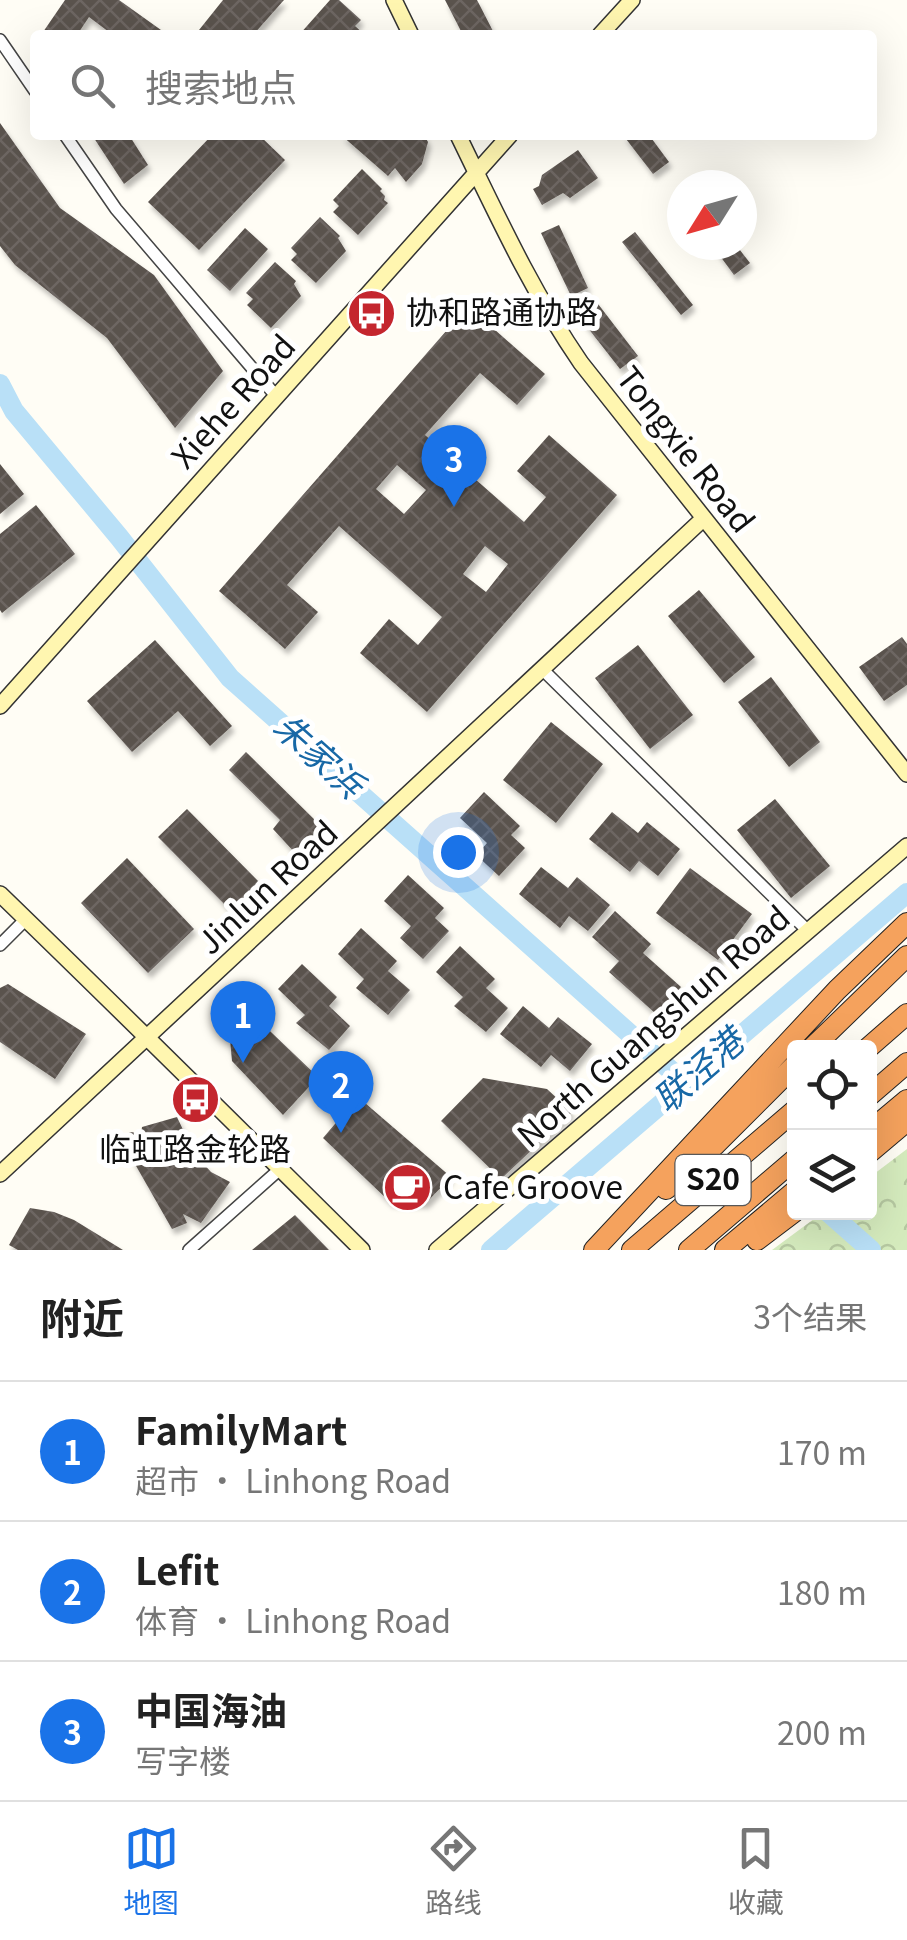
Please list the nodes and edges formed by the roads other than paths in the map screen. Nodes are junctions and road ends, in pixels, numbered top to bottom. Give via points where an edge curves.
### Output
1 (394, 0) edge
2 (632, 0) edge
3 (409, 30) edge
4 (605, 30) edge
5 (0, 40) edge
6 (30, 84) edge
7 (68, 140) edge
8 (460, 140) edge
9 (506, 140) edge
10 (477, 173) junction
11 (276, 396) junction
12 (704, 518) junction
13 (542, 669) junction
14 (0, 706) edge
15 (907, 774) edge
16 (907, 846) edge
17 (0, 894) edge
18 (26, 920) junction
19 (907, 923) edge
20 (808, 931) junction
21 (0, 945) edge
22 (907, 956) edge
23 (907, 1014) edge
24 (146, 1038) junction
25 (820, 1040) edge
26 (877, 1040) edge
27 (907, 1063) edge
28 (787, 1073) edge
29 (877, 1090) edge
30 (907, 1100) edge
31 (787, 1117) edge
32 (907, 1122) edge
33 (877, 1124) edge
34 (877, 1146) edge
35 (787, 1166) edge
36 (280, 1168) junction
37 (0, 1174) edge
38 (787, 1198) edge
39 (787, 1217) edge
40 (188, 1250) edge
41 (362, 1250) edge
42 (437, 1250) edge
43 (595, 1250) edge
44 (632, 1250) edge
45 (689, 1250) edge
46 (725, 1250) edge
47 (743, 1250) edge

1 - 3 street
2 - 4 street
5 - 6 street
7 - 11 street via 116,209
8 - 10 street, Tongxie Road
9 - 10 street, Xiehe Road
10 - 11 street, Xiehe Road
10 - 12 street, Tongxie Road via 562,336
11 - 14 street, Xiehe Road
12 - 13 street, Jinlun Road
12 - 15 street, Tongxie Road
13 - 20 street
13 - 24 street, Jinlun Road
16 - 20 street, North Guangshun Road
17 - 18 street
18 - 21 street
18 - 24 street
19 - 43 highway
20 - 42 street, North Guangshun Road
22 - 25 highway
23 - 26 highway
24 - 36 street
24 - 37 street, Jinlun Road
27 - 29 highway
28 - 43 highway
30 - 33 highway
31 - 44 highway, S20
32 - 34 highway
35 - 45 highway, S20
36 - 40 street
36 - 41 street
38 - 46 highway
39 - 47 highway

